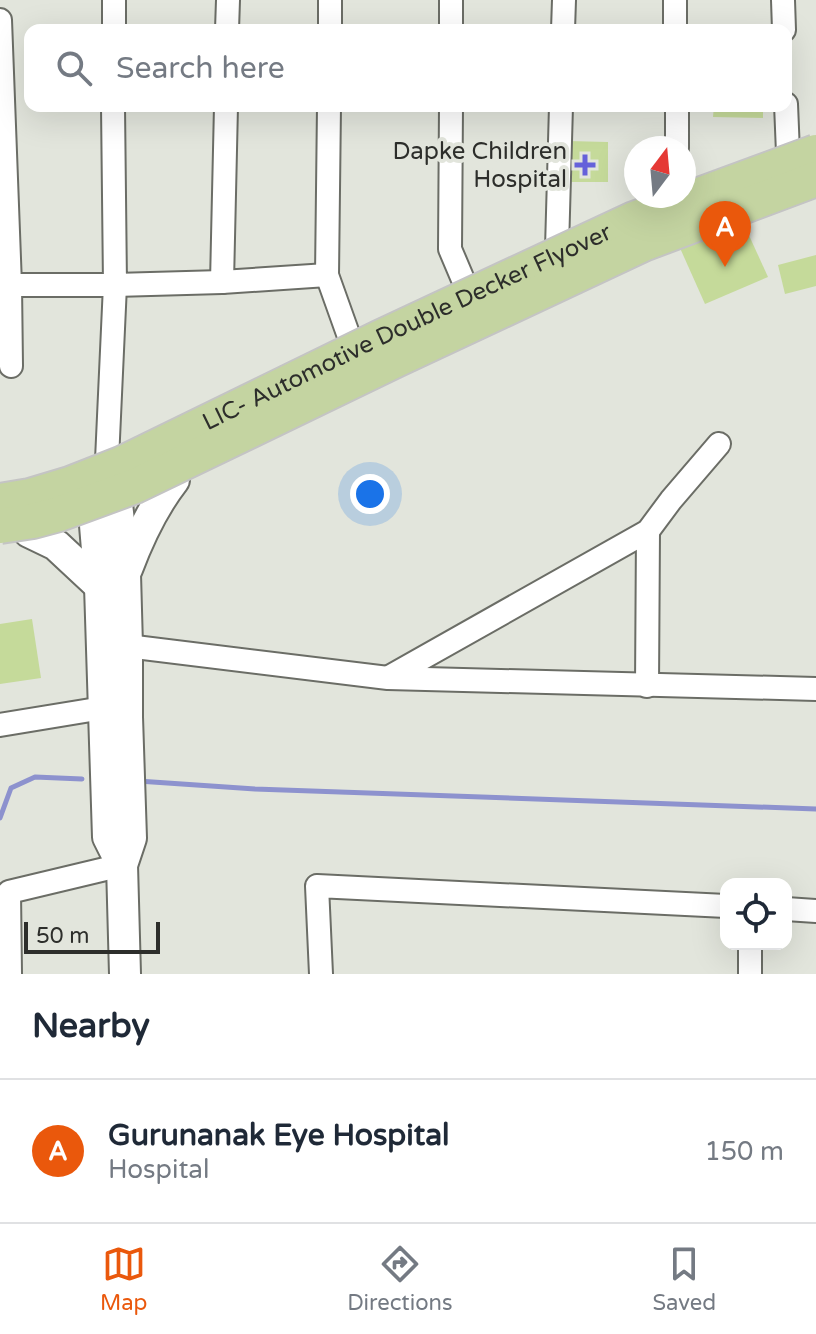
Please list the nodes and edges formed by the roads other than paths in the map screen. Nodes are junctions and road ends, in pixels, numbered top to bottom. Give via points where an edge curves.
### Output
1 (114, 0) edge
2 (228, 0) edge
3 (330, 0) edge
4 (451, 0) edge
5 (564, 0) edge
6 (675, 0) edge
7 (783, 0) edge
8 (0, 20) edge
9 (114, 24) edge
10 (227, 24) edge
11 (330, 24) edge
12 (451, 24) edge
13 (563, 24) edge
14 (675, 24) edge
15 (784, 24) edge
16 (113, 112) edge
17 (226, 112) edge
18 (329, 112) edge
19 (451, 112) edge
20 (561, 112) edge
21 (677, 112) edge
22 (789, 112) edge
23 (677, 136) edge
24 (816, 143) edge
25 (802, 152) edge
26 (816, 179) edge
27 (696, 190) edge
28 (816, 192) edge
29 (648, 208) edge
30 (557, 248) junction
31 (327, 275) junction
32 (222, 282) junction
33 (5, 285) edge
34 (115, 285) junction
35 (467, 290) junction
36 (485, 331) junction
37 (352, 345) junction
38 (11, 366) dead end
39 (719, 444) dead end
40 (93, 465) junction
41 (174, 480) junction
42 (0, 491) edge
43 (0, 501) edge
44 (106, 509) junction
45 (10, 531) edge
46 (648, 531) junction
47 (112, 580) junction
48 (114, 643) junction
49 (388, 678) junction
50 (647, 686) junction
51 (816, 689) edge
52 (103, 708) junction
53 (0, 725) edge
54 (122, 865) junction
55 (720, 906) edge
56 (792, 909) edge
57 (816, 911) edge
58 (750, 950) edge
59 (10, 974) edge
60 (125, 974) edge
61 (321, 974) edge
62 (750, 974) edge

1 - 9 street
2 - 10 street
3 - 11 street
4 - 12 street
5 - 13 street
6 - 14 street
7 - 15 street
8 - 33 street
16 - 34 street
17 - 32 street
18 - 31 street
19 - 35 street via 450,249
20 - 30 street
21 - 23 street
22 - 25 street
24 - 25 main road
25 - 27 main road
25 - 43 main road, LIC- Automotive Double Decker Flyover, bridge via 634,219 121,464 70,484
26 - 45 main road, LIC- Automotive Double Decker Flyover, bridge via 643,244 135,486
28 - 36 main road via 699,234
29 - 30 main road
30 - 35 main road
31 - 32 street
31 - 37 street
32 - 34 street
33 - 34 street
33 - 38 street
34 - 40 street
35 - 36 street
35 - 37 main road
36 - 41 main road
37 - 40 main road
39 - 46 street
40 - 42 main road
40 - 44 main road
41 - 44 main road
41 - 47 main road
44 - 45 main road via 60,525
44 - 47 main road
45 - 47 main road via 56,545
46 - 49 street
46 - 50 street
47 - 48 main road
48 - 49 street
48 - 52 main road
48 - 54 main road via 127,717 131,838
49 - 50 street
50 - 51 street
52 - 53 street
52 - 54 main road via 108,837
54 - 59 street via 9,892
54 - 60 main road
55 - 61 street via 317,886
56 - 57 street
58 - 62 street

